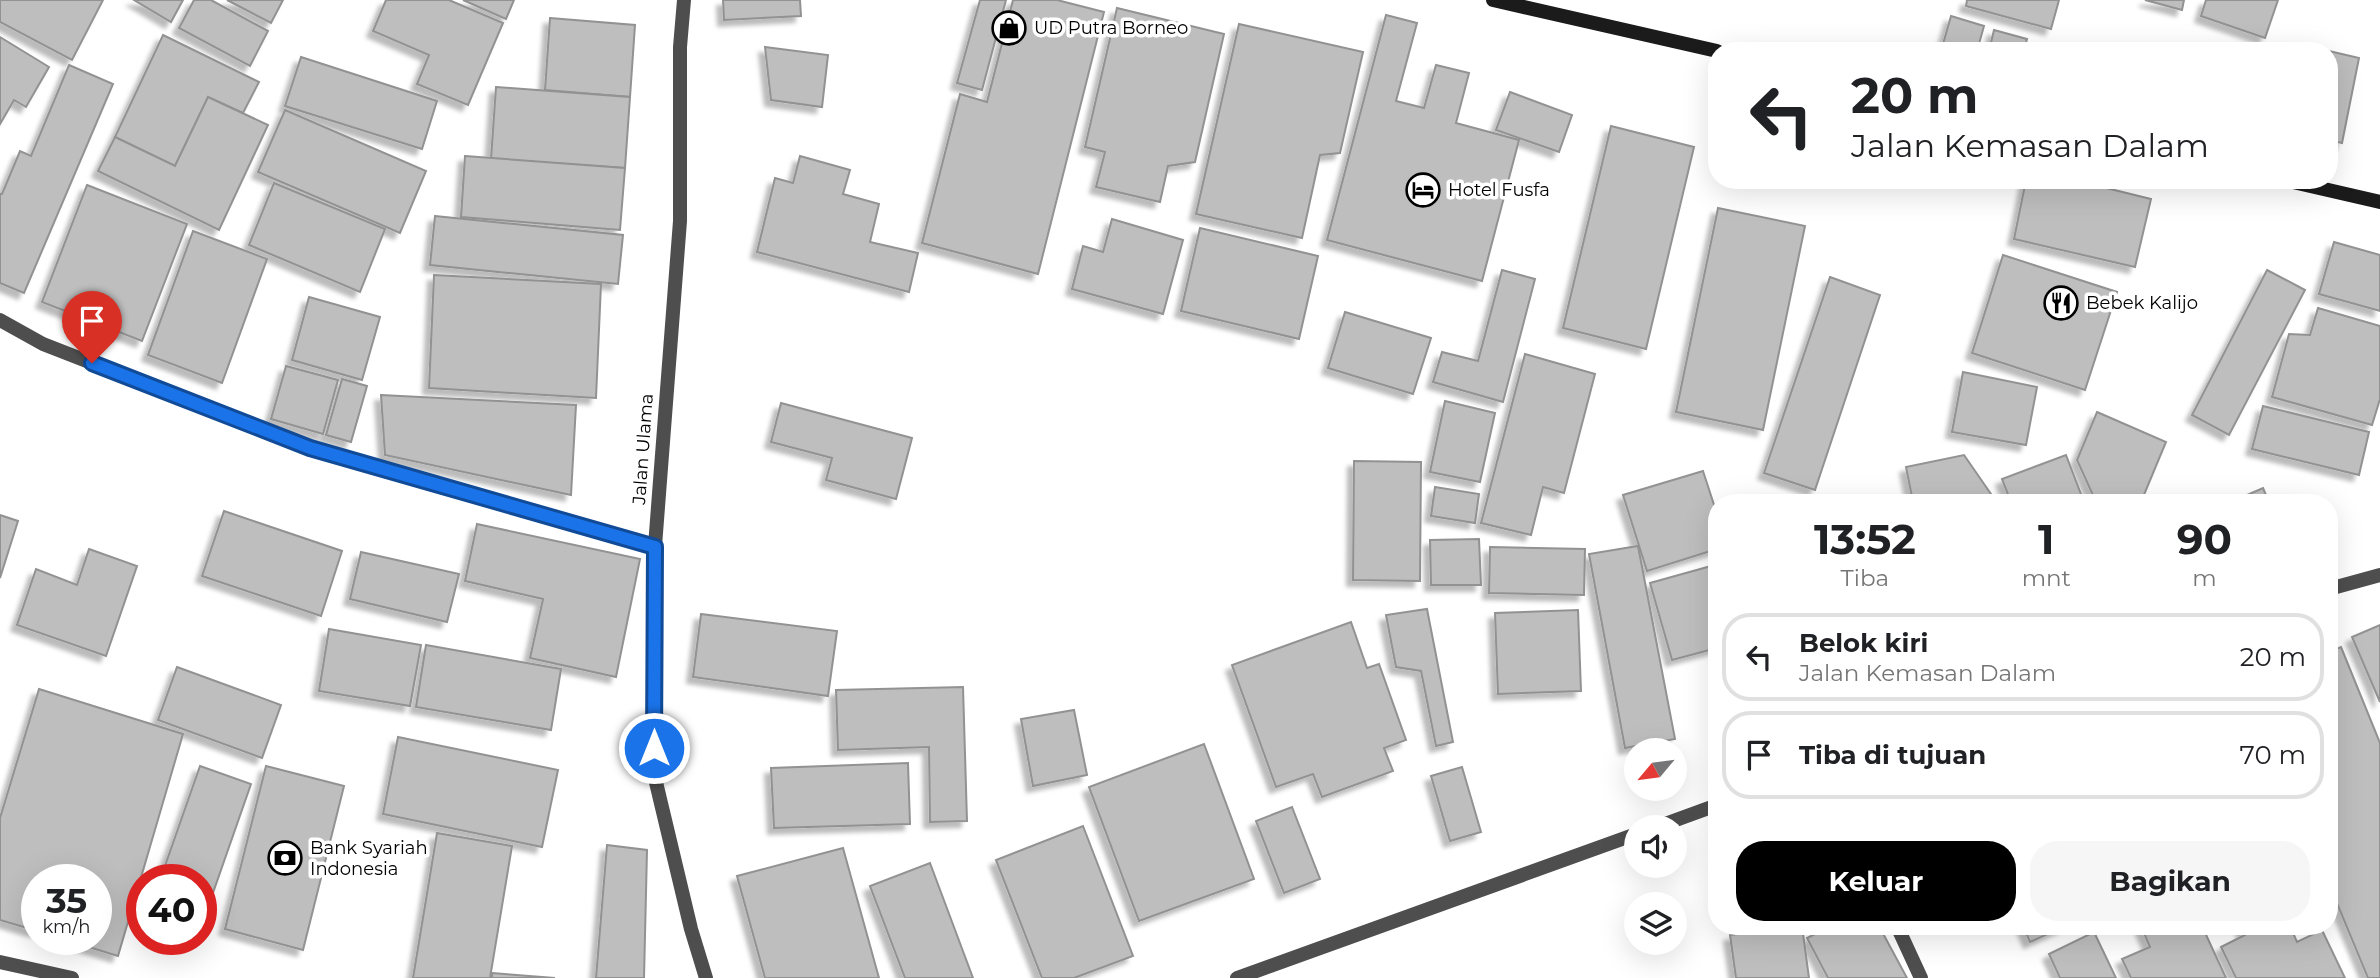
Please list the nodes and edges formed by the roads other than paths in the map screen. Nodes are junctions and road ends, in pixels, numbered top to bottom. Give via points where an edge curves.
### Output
1 (684, 0) edge
2 (1493, 0) edge
3 (1708, 49) edge
4 (2324, 189) edge
5 (2380, 202) edge
6 (0, 320) edge
7 (655, 547) junction
8 (2380, 575) edge
9 (2338, 587) edge
10 (1708, 808) edge
11 (1687, 816) edge
12 (1624, 838) edge
13 (1901, 935) edge
14 (0, 962) edge
15 (72, 978) edge
16 (706, 978) edge
17 (1237, 978) edge
18 (1921, 978) edge

1 - 7 street, Jalan Ulama via 680,221
2 - 3 main road
4 - 5 main road
6 - 7 street via 43,344 310,448
7 - 16 street, Jalan Ulama via 654,774
8 - 9 street
10 - 11 street
12 - 17 street
13 - 18 street
14 - 15 street

